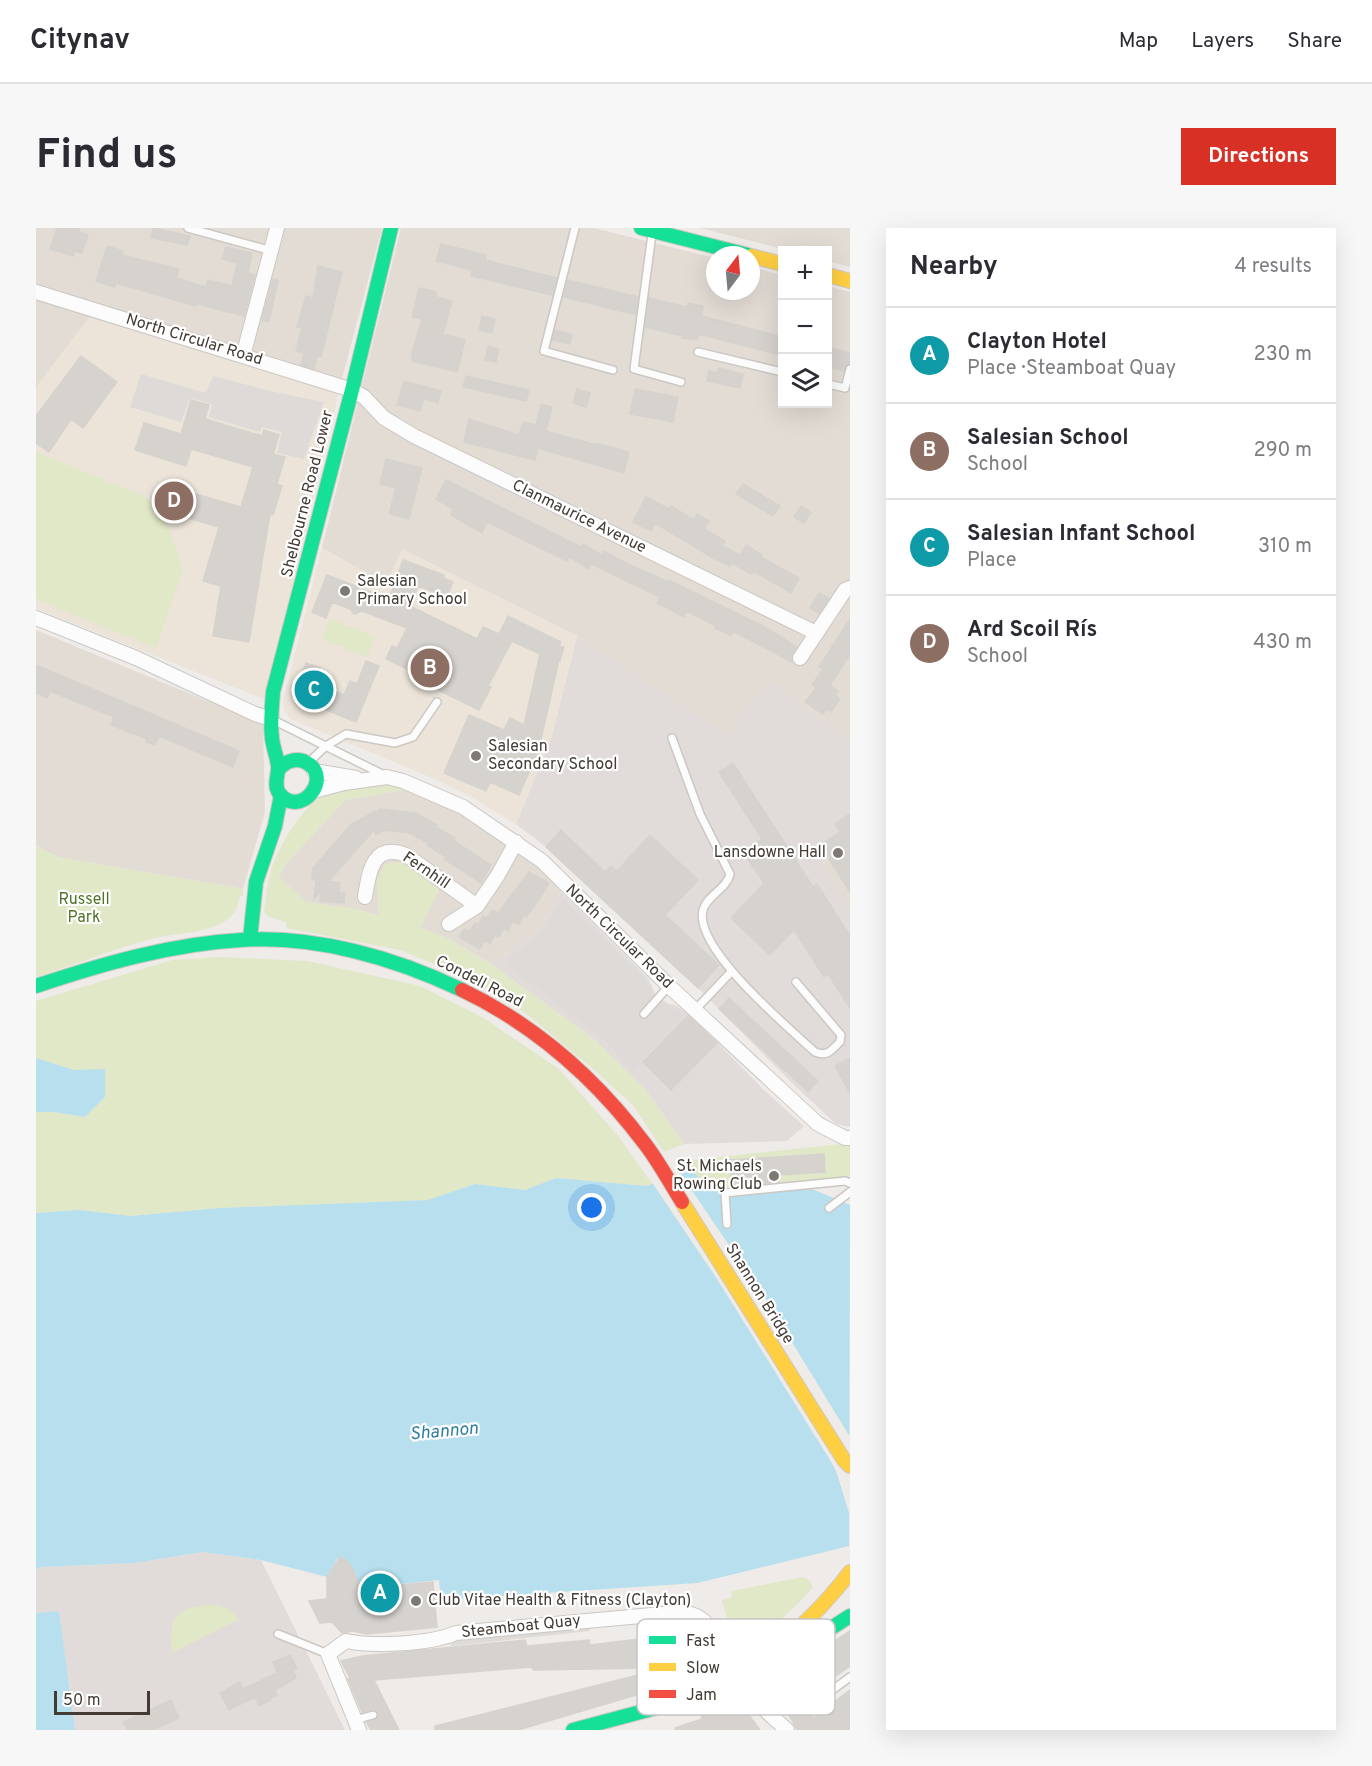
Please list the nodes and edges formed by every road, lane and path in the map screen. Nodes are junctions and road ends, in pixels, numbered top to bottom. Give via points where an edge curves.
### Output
1 (188, 228) edge
2 (278, 228) edge
3 (391, 228) edge
4 (574, 228) edge
5 (646, 230) edge
6 (712, 246) edge
7 (272, 251) junction
8 (760, 258) edge
9 (778, 263) edge
10 (832, 276) edge
11 (850, 281) edge
12 (36, 292) edge
13 (698, 351) dead end
14 (243, 356) junction
15 (850, 369) edge
16 (613, 370) dead end
17 (778, 371) edge
18 (681, 382) dead end
19 (832, 385) edge
20 (352, 390) junction
21 (850, 588) edge
22 (36, 618) edge
23 (816, 633) junction
24 (800, 658) dead end
25 (437, 702) dead end
26 (271, 721) junction
27 (672, 738) dead end
28 (326, 746) junction
29 (307, 765) junction
30 (278, 770) junction
31 (387, 777) junction
32 (364, 779) junction
33 (314, 791) junction
34 (280, 795) junction
35 (295, 801) junction
36 (275, 826) junction
37 (516, 842) junction
38 (365, 897) dead end
39 (477, 906) junction
40 (448, 924) dead end
41 (250, 939) junction
42 (731, 972) junction
43 (796, 982) dead end
44 (36, 986) edge
45 (669, 986) junction
46 (694, 1010) junction
47 (644, 1014) dead end
48 (850, 1138) edge
49 (646, 1145) joint
50 (850, 1184) edge
51 (850, 1192) edge
52 (829, 1208) dead end
53 (727, 1224) dead end
54 (847, 1463) edge
55 (850, 1477) edge
56 (850, 1572) edge
57 (850, 1616) edge
58 (701, 1619) edge
59 (811, 1619) edge
60 (835, 1626) edge
61 (278, 1634) dead end
62 (328, 1654) junction
63 (850, 1677) edge
64 (835, 1688) edge
65 (637, 1713) edge
66 (373, 1715) dead end
67 (773, 1715) edge
68 (357, 1725) edge
69 (786, 1725) edge
70 (573, 1730) edge

1 - 7 lane
2 - 7 street
3 - 20 main road, Shelbourne Road Lower
4 - 16 lane via 544,351
5 - 6 main road
5 - 18 lane via 633,369
7 - 14 street
8 - 9 main road
10 - 11 main road
12 - 14 street, North Circular Road
13 - 17 lane
14 - 20 street, North Circular Road
15 - 19 lane via 845,388
20 - 23 street, Clanmaurice Avenue via 384,418 414,436
20 - 26 main road, Shelbourne Road Lower via 273,692
21 - 23 street
22 - 26 street via 136,658
23 - 24 street
25 - 28 lane via 413,737 395,743 346,734
26 - 28 lane
26 - 29 main road
26 - 30 main road, Shelbourne Road Lower
27 - 42 lane via 700,814 729,869 729,878 702,912 704,927
28 - 29 lane
28 - 31 lane
29 - 30 main road via 287,762
29 - 32 street, North Circular Road
29 - 33 main road via 317,777
30 - 34 main road, Shelbourne Road Lower via 275,783
31 - 32 street, North Circular Road
31 - 37 street, North Circular Road via 463,807
32 - 33 street, North Circular Road
33 - 35 main road via 306,799
34 - 35 main road
34 - 36 main road, Shelbourne Road Lower
35 - 36 main road
36 - 41 main road via 256,882
37 - 39 street
37 - 45 street, North Circular Road via 542,861
38 - 39 street, Fernhill via 373,862 397,851
39 - 40 street
41 - 44 main road, Condell Road via 152,951
41 - 49 main road, Condell Road via 335,947 391,960 483,999 529,1028 593,1082
42 - 43 lane via 815,1052 828,1054 840,1042 841,1035
42 - 46 lane
45 - 46 street, North Circular Road
45 - 47 lane
46 - 48 street, North Circular Road via 818,1124
49 - 54 main road, Shannon Bridge
50 - 53 lane via 845,1181 725,1193
51 - 52 lane
54 - 55 main road, Shannon Bridge
56 - 59 main road
57 - 60 main road
58 - 62 street, Steamboat Quay via 684,1612 456,1633 441,1639 363,1645 346,1641
61 - 62 lane
62 - 68 street
63 - 64 lane
65 - 70 main road
66 - 68 lane
67 - 69 street

